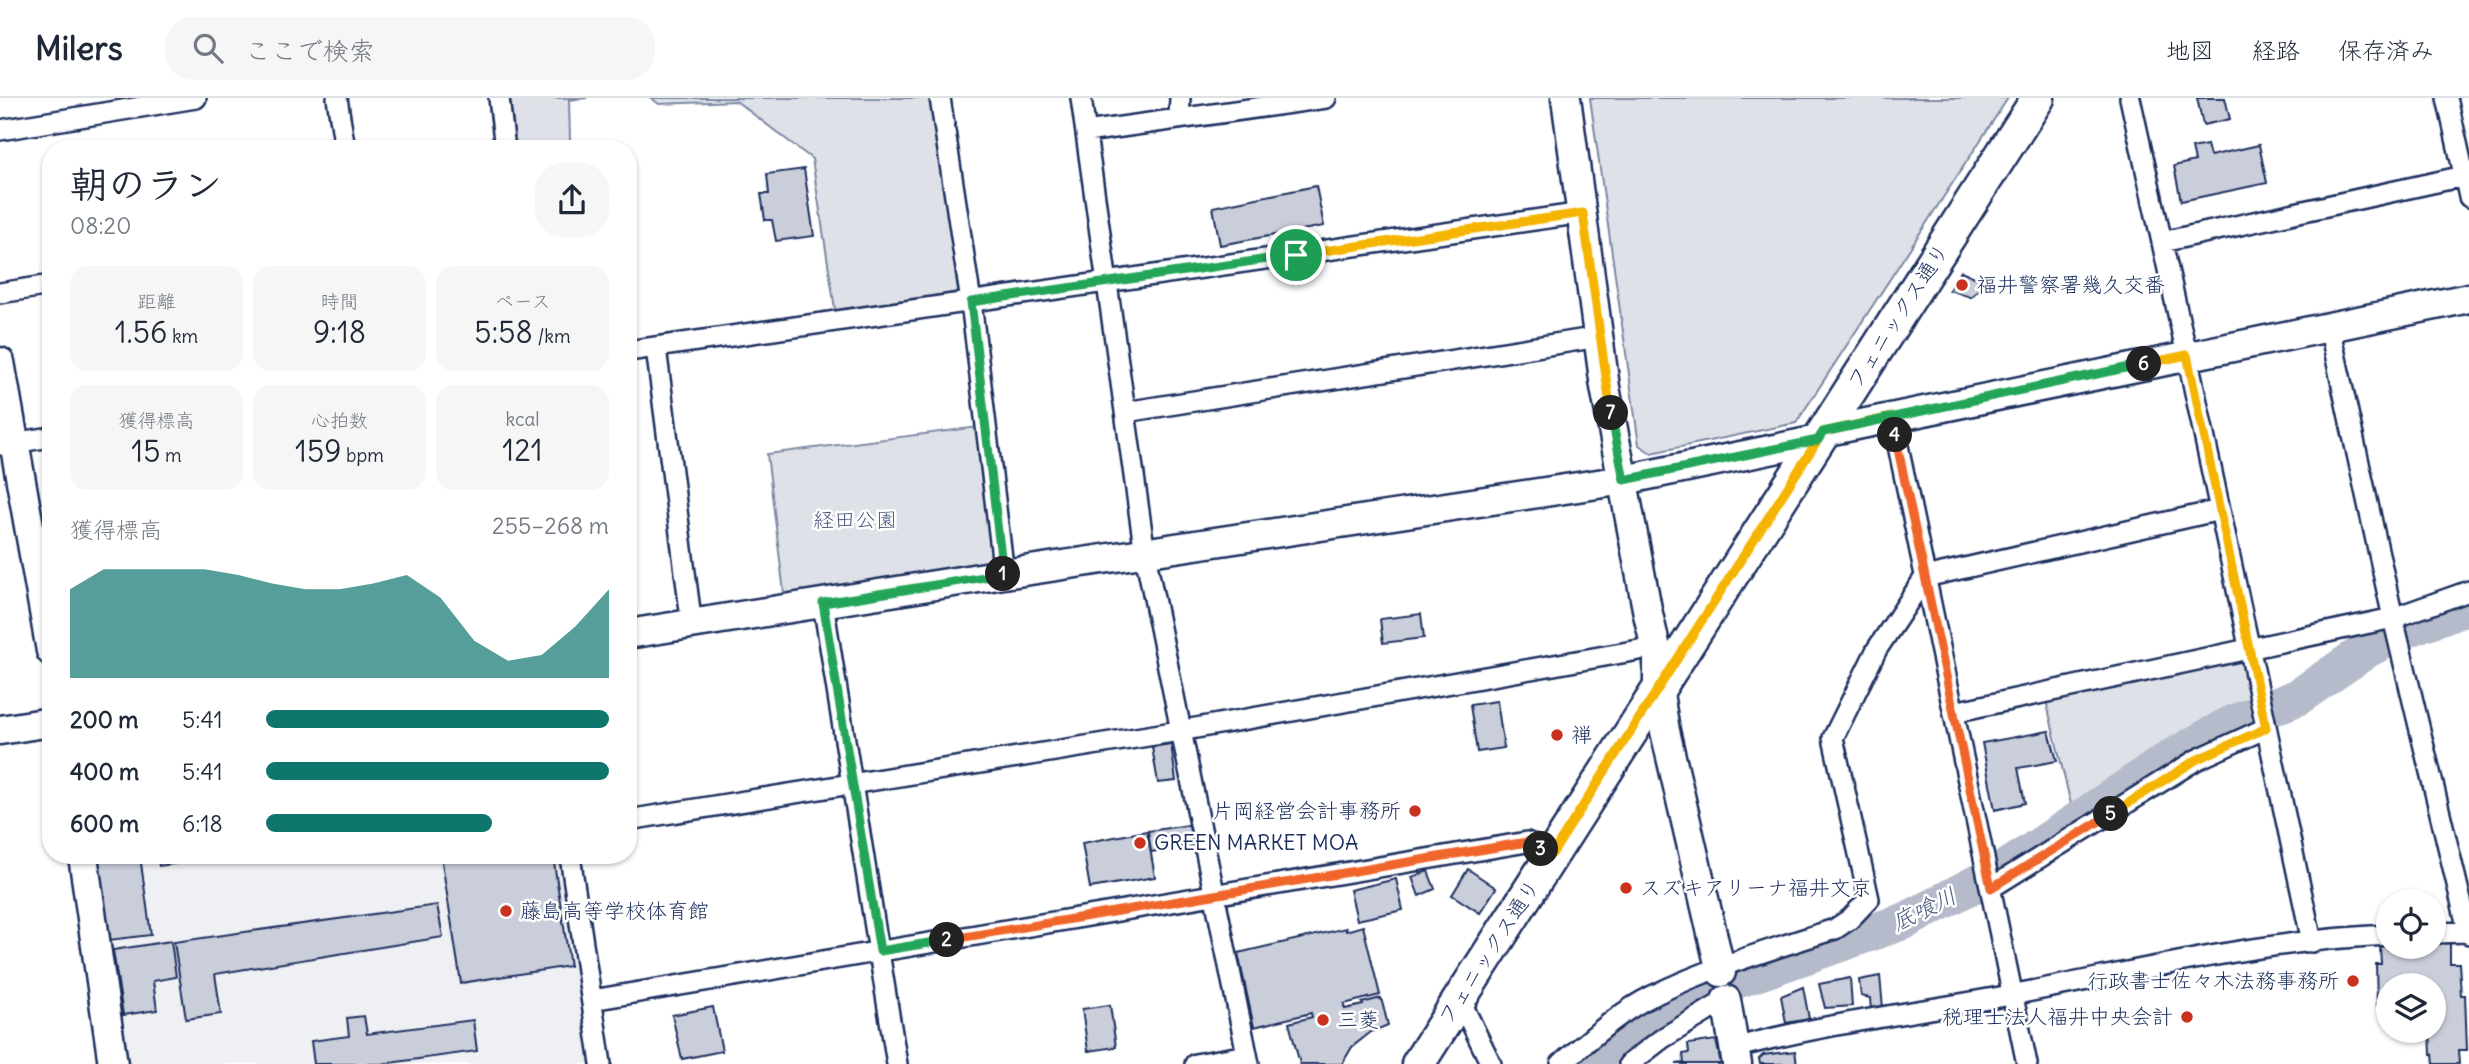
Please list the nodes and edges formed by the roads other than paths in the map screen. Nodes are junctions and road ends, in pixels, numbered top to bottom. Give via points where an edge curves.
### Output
1 (196, 98) edge
2 (337, 98) edge
3 (499, 98) edge
4 (940, 98) edge
5 (1081, 98) edge
6 (1180, 98) edge
7 (1326, 98) edge
8 (1566, 98) edge
9 (2038, 98) edge
10 (2130, 98) edge
11 (2447, 98) edge
12 (1179, 118) junction
13 (0, 130) edge
14 (1086, 132) junction
15 (344, 140) edge
16 (504, 140) edge
17 (2464, 176) junction
18 (2469, 197) edge
19 (1583, 213) junction
20 (2162, 242) junction
21 (1105, 282) junction
22 (42, 286) edge
23 (0, 293) edge
24 (2469, 298) edge
25 (971, 302) junction
26 (2329, 326) junction
27 (1599, 337) junction
28 (656, 348) junction
29 (637, 350) edge
30 (2187, 355) junction
31 (0, 362) edge
32 (1125, 412) junction
33 (1892, 417) junction
34 (1820, 436) junction
35 (42, 438) edge
36 (7, 444) edge
37 (1624, 480) junction
38 (2220, 510) junction
39 (1145, 554) junction
40 (1004, 574) junction
41 (1925, 577) junction
42 (2469, 591) edge
43 (823, 603) junction
44 (42, 609) edge
45 (2394, 622) junction
46 (692, 626) junction
47 (637, 633) edge
48 (1656, 647) junction
49 (2249, 648) junction
50 (1658, 687) junction
51 (1954, 712) junction
52 (2264, 719) junction
53 (42, 723) edge
54 (0, 730) edge
55 (1179, 731) junction
56 (854, 783) junction
57 (637, 819) edge
58 (1552, 854) junction
59 (84, 864) edge
60 (571, 864) edge
61 (1991, 888) junction
62 (1216, 896) junction
63 (2446, 933) edge
64 (2469, 933) edge
65 (2376, 936) edge
66 (2312, 943) junction
67 (880, 951) junction
68 (1720, 969) junction
69 (2013, 995) junction
70 (1459, 998) junction
71 (592, 1000) junction
72 (1726, 1000) joint
73 (1735, 1056) edge
74 (1248, 1059) edge
75 (113, 1064) edge
76 (601, 1064) edge
77 (897, 1064) edge
78 (1195, 1064) edge
79 (1418, 1064) edge
80 (1490, 1064) edge
81 (1561, 1064) edge
82 (1629, 1064) edge
83 (2027, 1064) edge

1 - 13 street
2 - 15 street
3 - 16 street
4 - 25 street
5 - 14 street
6 - 12 street
7 - 12 street
8 - 19 street
9 - 34 main road, フェニックス通り
10 - 20 street
11 - 17 street
12 - 14 street
14 - 21 street
17 - 18 street
17 - 20 street
19 - 21 street
19 - 27 street
20 - 30 street
21 - 25 street
21 - 32 street
22 - 23 street
24 - 26 street
25 - 28 street
25 - 40 street
26 - 30 street
26 - 45 street
27 - 32 street
27 - 37 street
28 - 29 street
28 - 46 street
30 - 33 street
30 - 38 street
31 - 36 street
32 - 39 street
33 - 34 street
33 - 41 street
34 - 37 street
34 - 50 main road, フェニックス通り
35 - 36 street
36 - 44 street
37 - 39 street
37 - 48 street
38 - 41 street
38 - 49 street
39 - 40 street
39 - 55 street
40 - 43 street
41 - 51 street
41 - 68 street via 1877,649 1833,738 1868,900 1835,929
42 - 45 street
43 - 46 street
43 - 56 street
45 - 49 street
45 - 64 street
46 - 47 street
48 - 50 street
48 - 55 street
49 - 51 street
49 - 52 street
50 - 58 main road, フェニックス通り
50 - 68 street
51 - 61 street
52 - 61 street
52 - 66 street
53 - 54 street
55 - 56 street
55 - 62 street
56 - 57 street
56 - 67 street
58 - 62 street via 1527,842
58 - 70 main road, フェニックス通り
59 - 75 street
60 - 71 street
61 - 69 street
62 - 67 street
62 - 74 street
63 - 64 street
65 - 66 street
66 - 69 street via 2215,956
67 - 71 street
67 - 77 street
68 - 81 street via 1651,997 1611,1021
69 - 73 street via 1807,1030
69 - 83 street
70 - 79 main road, フェニックス通り
70 - 80 street
71 - 76 street
72 - 73 street
72 - 82 street via 1662,1038
74 - 78 street

